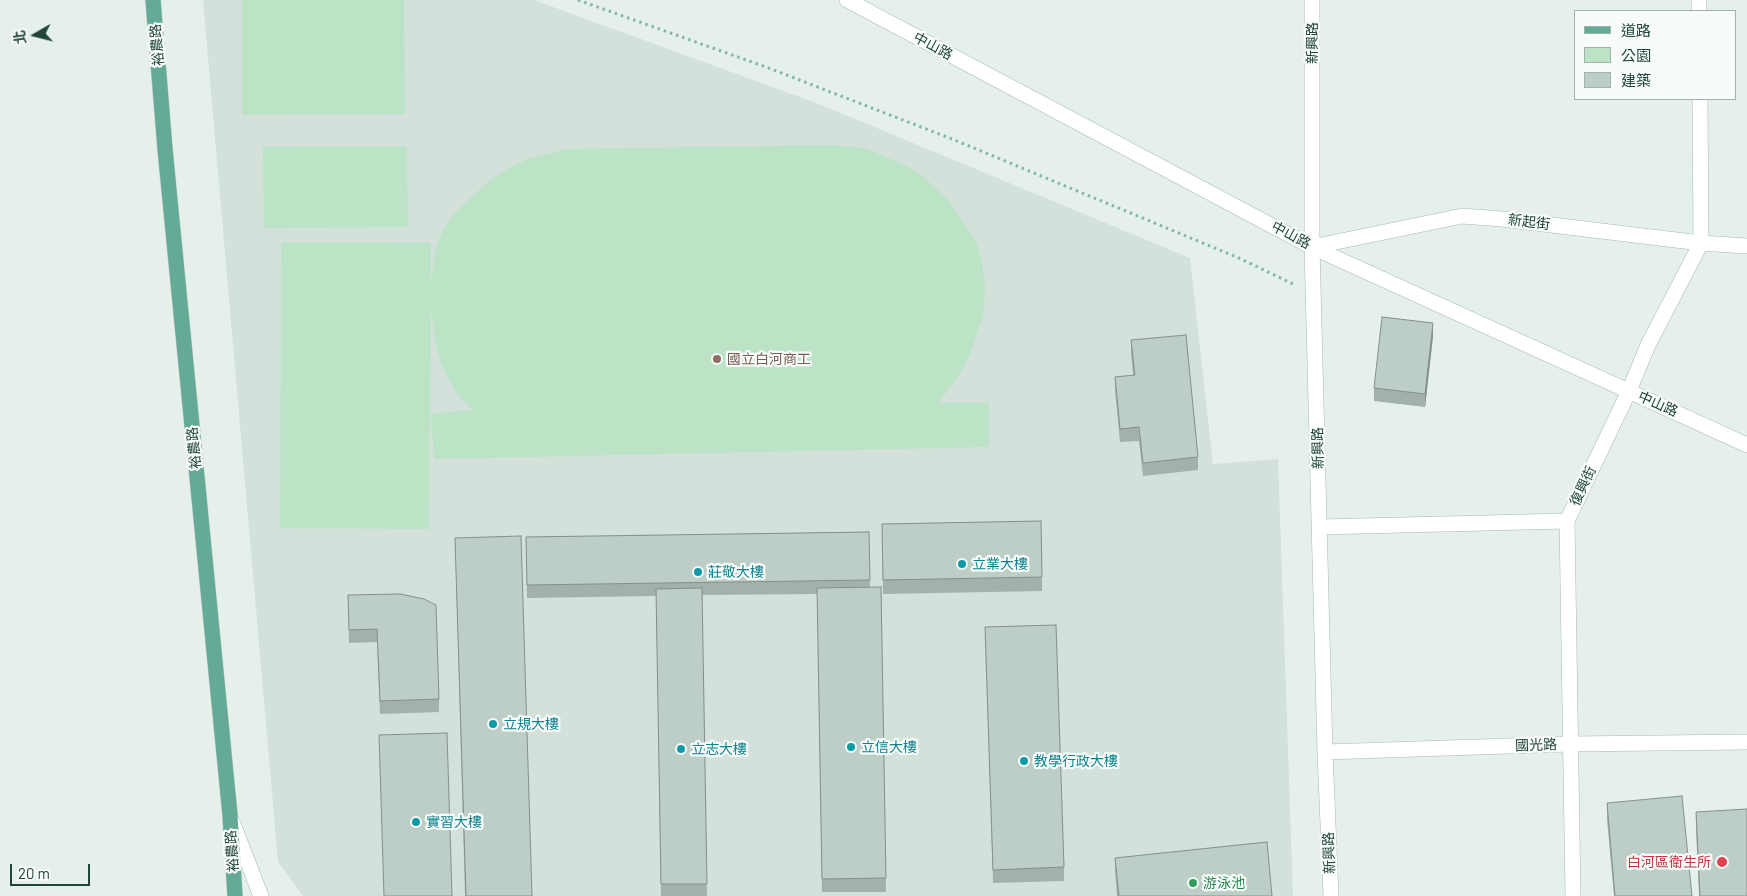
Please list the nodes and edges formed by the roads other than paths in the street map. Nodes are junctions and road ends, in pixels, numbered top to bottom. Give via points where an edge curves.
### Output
1 (154, 0) edge
2 (847, 0) edge
3 (1312, 0) edge
4 (1700, 100) edge
5 (1701, 243) junction
6 (1747, 246) edge
7 (1312, 247) junction
8 (1628, 391) junction
9 (1747, 445) edge
10 (1566, 521) junction
11 (1320, 527) junction
12 (1747, 742) edge
13 (1570, 744) junction
14 (1325, 752) junction
15 (230, 815) junction
16 (235, 896) edge
17 (261, 896) edge
18 (1331, 896) edge
19 (1573, 896) edge

1 - 15 main road, 裕農路
2 - 7 street, 中山路
3 - 7 street, 新興路
4 - 5 street, 復興街
5 - 6 street, 新起街
5 - 7 street, 新起街 via 1462,216
5 - 8 street, 復興街
7 - 8 street, 中山路
7 - 11 street, 新興路
8 - 9 street, 中山路
8 - 10 street, 復興街
10 - 11 street
10 - 13 street, 復興街
11 - 14 street, 新興路
12 - 13 street, 國光路
13 - 14 street, 國光路
13 - 19 street, 復興街
14 - 18 street, 新興路
15 - 16 main road, 裕農路
15 - 17 street

